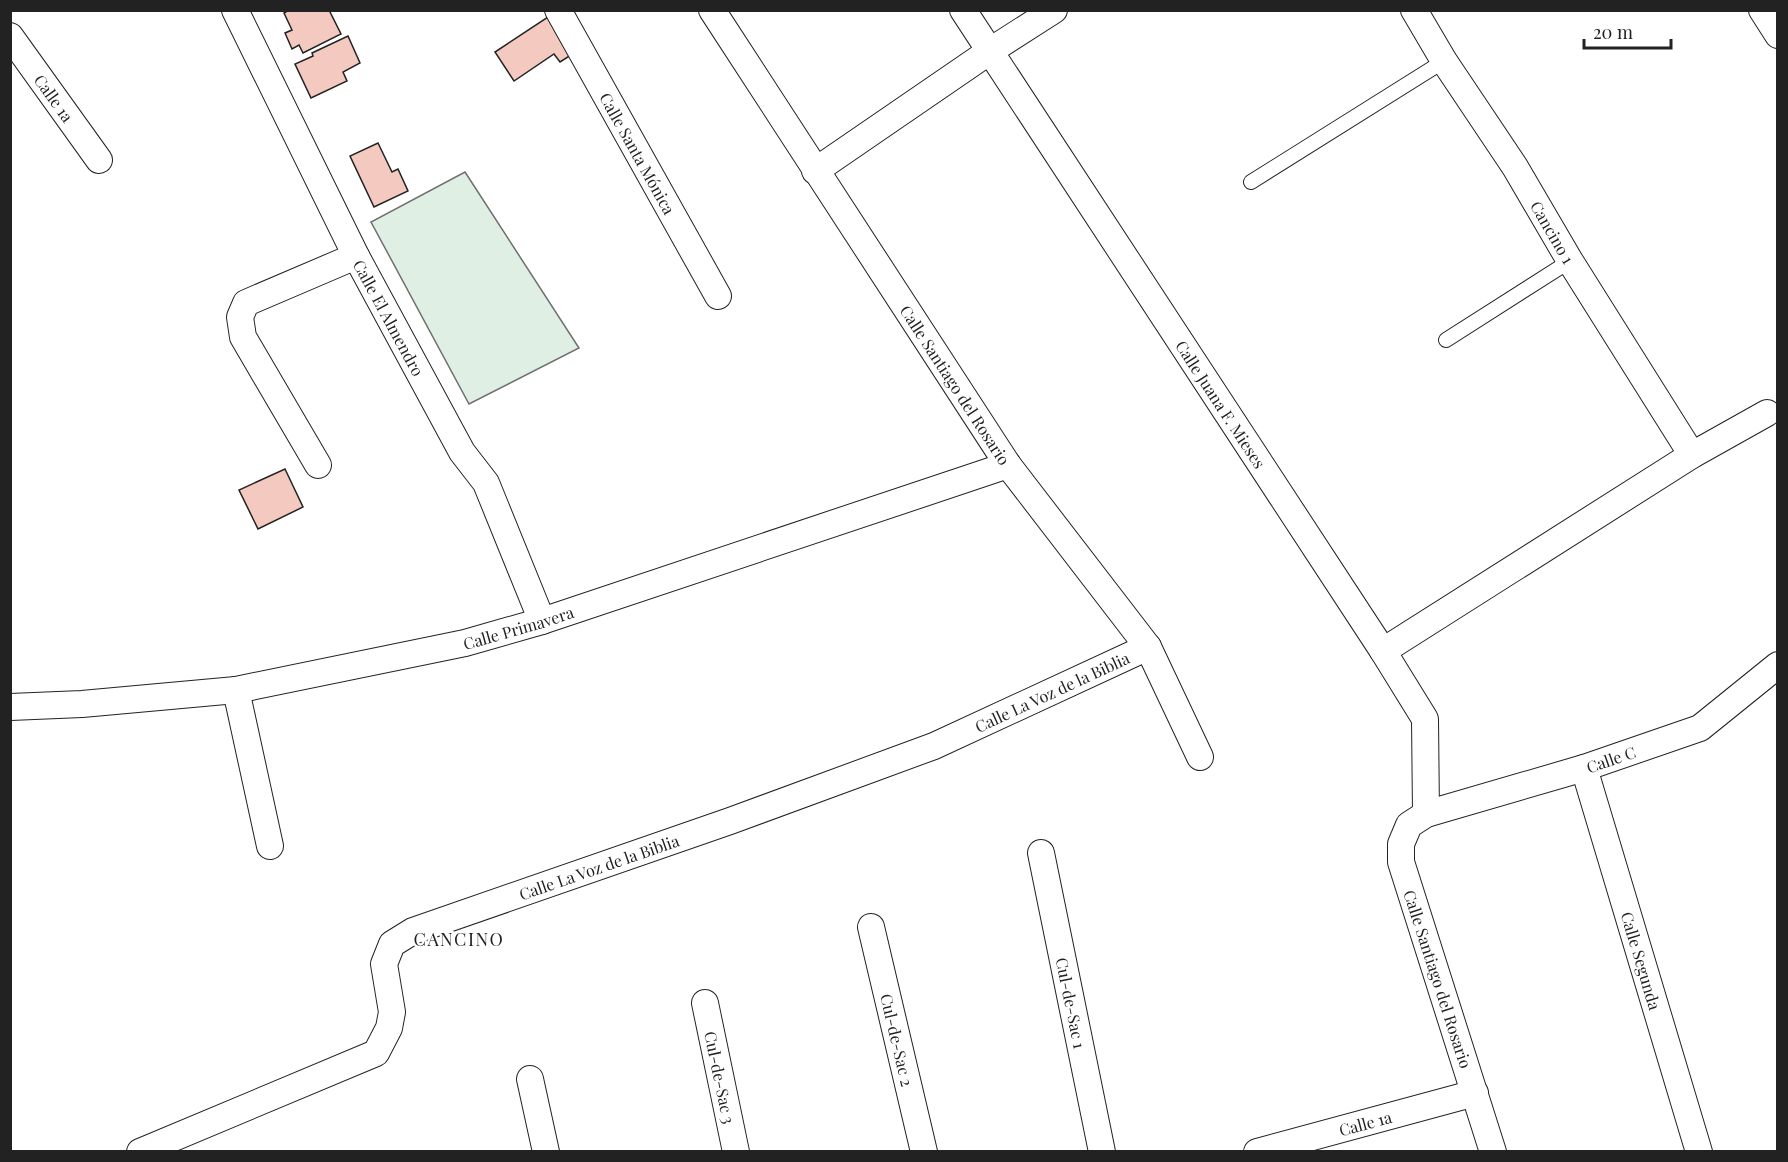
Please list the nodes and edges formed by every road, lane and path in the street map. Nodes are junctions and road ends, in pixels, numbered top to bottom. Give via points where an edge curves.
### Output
1 (235, 10) edge
2 (558, 10) edge
3 (712, 10) edge
4 (963, 10) edge
5 (1054, 10) edge
6 (1414, 10) edge
7 (1762, 10) edge
8 (1778, 34) edge
9 (10, 36) edge
10 (990, 51) junction
11 (1444, 61) junction
12 (99, 160) dead end
13 (815, 171) junction
14 (1251, 182) dead end
15 (356, 256) junction
16 (1570, 261) junction
17 (718, 296) dead end
18 (1446, 340) dead end
19 (1767, 413) dead end
20 (1692, 454) junction
21 (318, 465) dead end
22 (1008, 465) junction
23 (542, 621) junction
24 (1148, 647) junction
25 (1383, 651) junction
26 (1778, 665) edge
27 (236, 690) junction
28 (10, 707) edge
29 (1200, 757) dead end
30 (1584, 768) junction
31 (1426, 814) junction
32 (270, 846) dead end
33 (1041, 853) dead end
34 (871, 927) dead end
35 (705, 1003) dead end
36 (531, 1079) dead end
37 (1475, 1093) junction
38 (140, 1152) edge
39 (546, 1152) edge
40 (736, 1152) edge
41 (924, 1152) edge
42 (1102, 1152) edge
43 (1257, 1152) edge
44 (1493, 1152) edge
45 (1700, 1152) edge

1 - 15 street, Calle El Almendro
2 - 17 street, Calle Santa Mónica
3 - 13 street, Calle Santiago del Rosario
4 - 10 street, Calle Juana F. Mieses
5 - 10 street
6 - 11 street, Cancino 1
7 - 8 street
9 - 12 street, Calle 1a
10 - 13 street
10 - 25 street, Calle Juana F. Mieses
11 - 14 lane
11 - 16 street, Cancino 1 via 1515,167
13 - 22 street, Calle Santiago del Rosario
15 - 21 street via 246,303 240,317 243,337
15 - 23 street, Calle El Almendro via 462,452 486,483
16 - 18 lane
16 - 20 street, Cancino 1
19 - 20 street
20 - 25 street
22 - 23 street, Calle Primavera
22 - 24 street, Calle Santiago del Rosario
23 - 27 street, Calle Primavera via 465,643
24 - 29 street, Calle Santiago del Rosario
24 - 38 street, Calle La Voz de la Biblia via 934,746 413,931 392,944 384,964 392,1012 389,1028 376,1053
25 - 31 street, Calle Juana F. Mieses via 1425,718
26 - 30 street, Calle C via 1700,728
27 - 28 street, Calle Primavera
27 - 32 street
30 - 31 street, Calle C
30 - 45 street, Calle Segunda
31 - 37 street, Calle Santiago del Rosario via 1409,825 1401,844 1401,862
33 - 42 street, Cul-de-Sac 1
34 - 41 street, Cul-de-Sac 2
35 - 40 street, Cul-de-Sac 3
36 - 39 street
37 - 43 street, Calle 1a
37 - 44 street, Calle Santiago del Rosario

